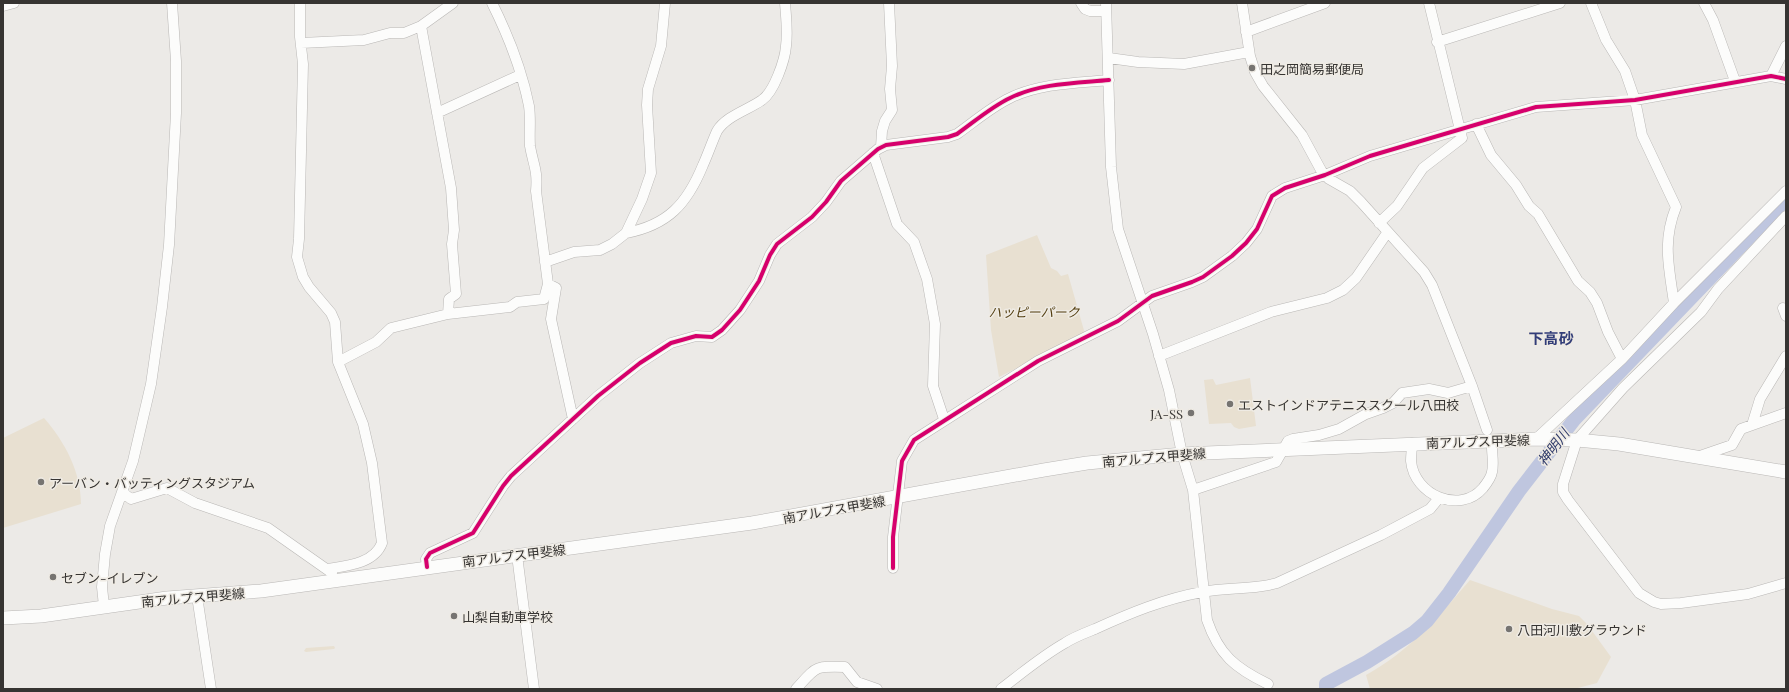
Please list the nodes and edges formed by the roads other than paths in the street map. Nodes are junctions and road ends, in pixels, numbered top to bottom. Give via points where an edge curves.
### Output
1 (14, 3) edge
2 (172, 3) edge
3 (300, 3) edge
4 (453, 3) edge
5 (492, 3) edge
6 (665, 3) edge
7 (785, 3) edge
8 (890, 3) edge
9 (1081, 3) edge
10 (1242, 3) edge
11 (1325, 3) edge
12 (1429, 3) edge
13 (1560, 3) edge
14 (1591, 3) edge
15 (1704, 3) edge
16 (3, 6) edge
17 (1106, 7) edge
18 (421, 26) junction
19 (1246, 32) junction
20 (1437, 42) junction
21 (301, 43) junction
22 (1786, 46) edge
23 (1249, 52) junction
24 (1109, 58) junction
25 (520, 75) junction
26 (1771, 76) junction
27 (1786, 79) edge
28 (1109, 80) junction
29 (1735, 81) junction
30 (1635, 100) junction
31 (437, 113) junction
32 (1476, 124) junction
33 (1460, 129) junction
34 (877, 150) junction
35 (1325, 175) junction
36 (1786, 191) edge
37 (1786, 216) edge
38 (1379, 223) junction
39 (626, 233) junction
40 (1387, 233) junction
41 (545, 262) junction
42 (548, 284) junction
43 (1142, 303) junction
44 (1674, 303) junction
45 (448, 314) junction
46 (1159, 356) junction
47 (1786, 356) edge
48 (1622, 359) junction
49 (338, 362) junction
50 (1472, 386) junction
51 (1786, 413) edge
52 (573, 419) junction
53 (944, 419) junction
54 (1752, 425) junction
55 (1487, 430) dead end
56 (1541, 439) junction
57 (1575, 440) junction
58 (1412, 443) junction
59 (1492, 447) dead end
60 (1283, 450) junction
61 (1182, 454) junction
62 (1695, 457) junction
63 (1786, 472) edge
64 (1193, 490) junction
65 (122, 492) junction
66 (898, 497) junction
67 (1439, 498) junction
68 (517, 555) junction
69 (362, 563) junction
70 (427, 567) junction
71 (892, 568) dead end
72 (327, 569) junction
73 (367, 576) junction
74 (341, 580) junction
75 (1786, 583) edge
76 (1204, 592) junction
77 (197, 596) junction
78 (104, 606) junction
79 (3, 618) edge
80 (1268, 684) dead end
81 (211, 689) edge
82 (534, 689) edge
83 (796, 689) edge
84 (878, 689) edge
85 (1000, 689) edge

1 - 16 street
2 - 65 street via 176,113 168,253 151,384 133,461
3 - 21 street
4 - 18 street
5 - 25 street
6 - 39 street via 661,46 648,89 651,173 642,200
7 - 39 street via 786,47 772,89 764,100 731,118 718,130 690,194 675,211 660,223
8 - 34 street via 892,110 885,121
9 - 17 street via 1090,11
10 - 19 street
11 - 19 street
12 - 20 street
13 - 20 street
14 - 30 street via 1606,40 1625,71
15 - 29 street via 1713,20
17 - 24 street
18 - 21 street via 364,40
18 - 31 street
19 - 23 street
20 - 33 street
21 - 49 street via 303,64 299,239 296,257 306,282 331,313 335,322
22 - 26 street
23 - 24 street via 1184,64
23 - 35 street via 1255,72 1263,86 1302,135
24 - 28 street
25 - 31 street
25 - 41 street via 528,106 530,145 538,176 536,191
26 - 27 street
26 - 29 street
28 - 34 street via 1037,89 1011,98 957,134 886,145
28 - 43 street via 1111,167 1115,209 1118,229
29 - 30 street
30 - 32 street via 1536,107
30 - 44 street via 1642,135 1676,207 1667,236
31 - 45 street via 452,194 454,230 452,244 456,294 449,299
32 - 33 street
32 - 48 street via 1491,156 1538,214 1578,281 1597,303
33 - 35 street via 1370,156
33 - 38 street via 1462,138 1423,168 1397,206
34 - 52 street via 841,181 812,217 777,244 759,281 740,310 722,330 712,337 696,336 665,346 623,376
34 - 53 street via 897,224 914,242 927,279 935,324 934,386
35 - 38 street via 1350,191
35 - 43 street via 1285,188 1272,196 1257,229 1232,256 1203,277 1152,296
36 - 44 street
37 - 57 street via 1718,288 1701,312 1623,388
38 - 40 street
39 - 41 street via 600,250 574,252
40 - 46 street via 1356,278 1343,290 1311,303 1271,312
40 - 50 street via 1424,272 1432,285
41 - 42 street
42 - 45 street via 544,299 517,302 510,307
42 - 52 street via 556,288 551,319
43 - 46 street
43 - 53 street via 1118,321 1038,361
44 - 48 street
45 - 49 street via 390,328 376,342
46 - 61 street
47 - 54 street via 1760,399
48 - 56 street
49 - 69 street via 363,424 372,463 382,543 380,549
50 - 55 street
50 - 60 street via 1448,393 1429,389 1402,393 1393,403 1360,416 1339,429 1319,435 1293,438
51 - 54 street
52 - 70 street via 503,486 473,533 430,553 426,559
53 - 66 street via 914,440 908,448 902,461
54 - 62 street via 1741,429 1732,445
56 - 57 main road, 南アルプス甲斐線
56 - 58 main road, 南アルプス甲斐線
57 - 62 main road, 南アルプス甲斐線 via 1619,444
57 - 75 street via 1563,492 1638,593 1661,604 1681,603 1748,594
58 - 60 main road, 南アルプス甲斐線
58 - 67 street via 1411,462 1417,477 1426,489
59 - 67 street via 1492,472 1479,493 1462,500 1447,501
60 - 61 main road, 南アルプス甲斐線
60 - 64 street via 1276,462
61 - 64 street
61 - 66 main road, 南アルプス甲斐線 via 1051,469
62 - 63 main road, 南アルプス甲斐線
64 - 76 street
65 - 72 street via 131,498 167,488 195,503 263,525
65 - 78 street via 110,526 105,554 102,587
66 - 68 main road, 南アルプス甲斐線 via 752,523
66 - 71 street
67 - 76 street via 1430,509 1381,535 1277,583
68 - 70 main road, 南アルプス甲斐線
68 - 82 street
69 - 72 street
69 - 73 street
70 - 73 main road, 南アルプス甲斐線
72 - 74 street
73 - 74 main road, 南アルプス甲斐線
74 - 77 main road, 南アルプス甲斐線
76 - 80 street via 1207,620 1220,650 1247,674
76 - 85 street via 1148,606 1066,642
77 - 78 main road, 南アルプス甲斐線
77 - 81 street
78 - 79 main road, 南アルプス甲斐線 via 41,616
83 - 84 street via 814,670 822,666 845,667 857,682

